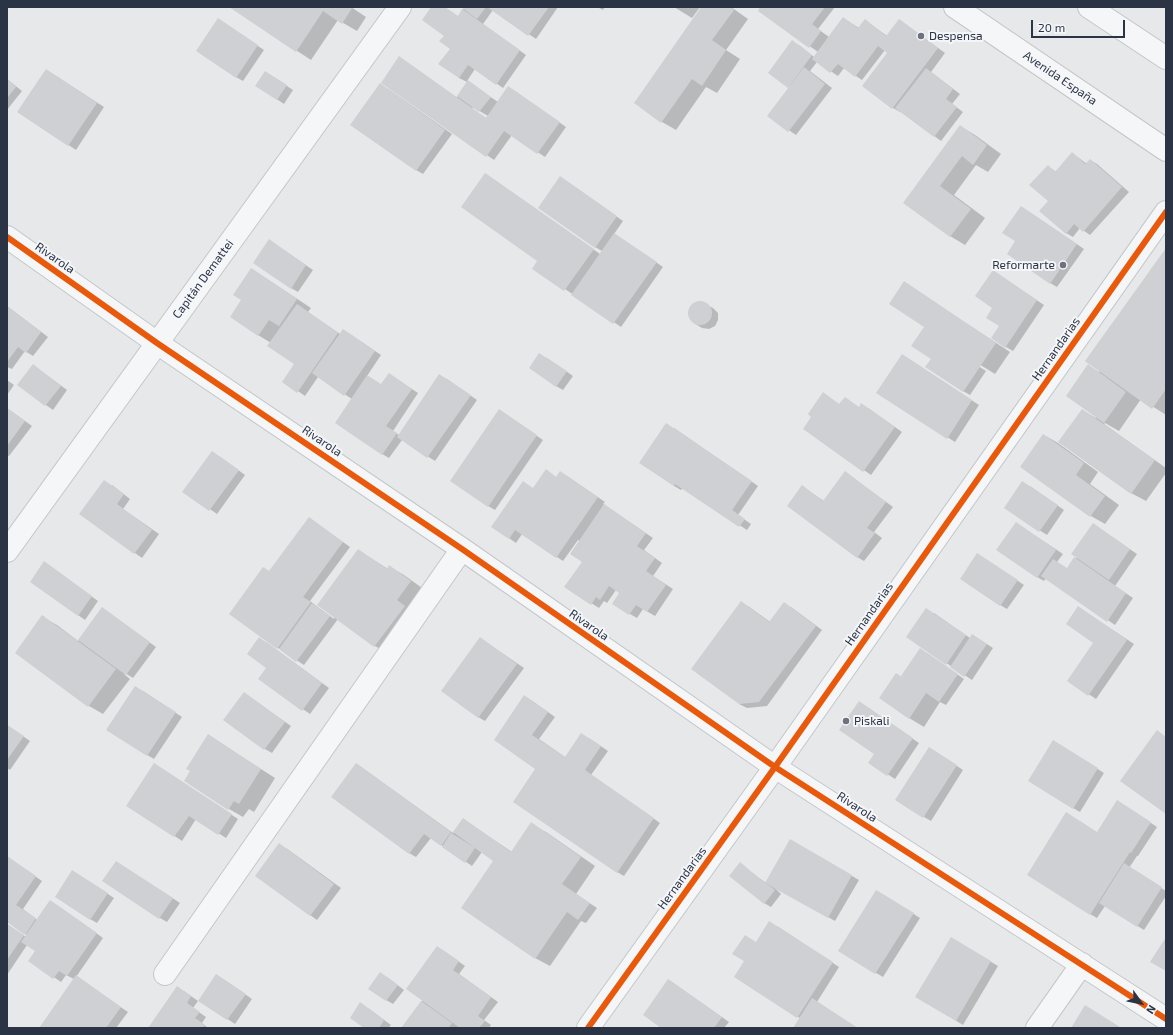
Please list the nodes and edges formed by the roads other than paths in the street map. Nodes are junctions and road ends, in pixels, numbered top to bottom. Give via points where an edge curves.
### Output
1 (400, 7) edge
2 (955, 7) edge
3 (1090, 7) edge
4 (1166, 58) edge
5 (1166, 150) edge
6 (1166, 212) edge
7 (7, 237) edge
8 (157, 342) junction
9 (462, 549) junction
10 (7, 551) edge
11 (774, 768) junction
12 (1082, 964) junction
13 (165, 974) dead end
14 (1166, 1019) edge
15 (588, 1028) edge
16 (1037, 1028) edge

1 - 8 street, Capitán Demattei
2 - 5 street, Avenida España
3 - 4 street
6 - 11 street, Hernandarias
7 - 8 street, Rivarola
8 - 9 street, Rivarola
8 - 10 street, Capitán Demattei
9 - 11 street, Rivarola
9 - 13 street
11 - 12 street, Rivarola
11 - 15 street, Hernandarias
12 - 14 street, Rivarola
12 - 16 street

